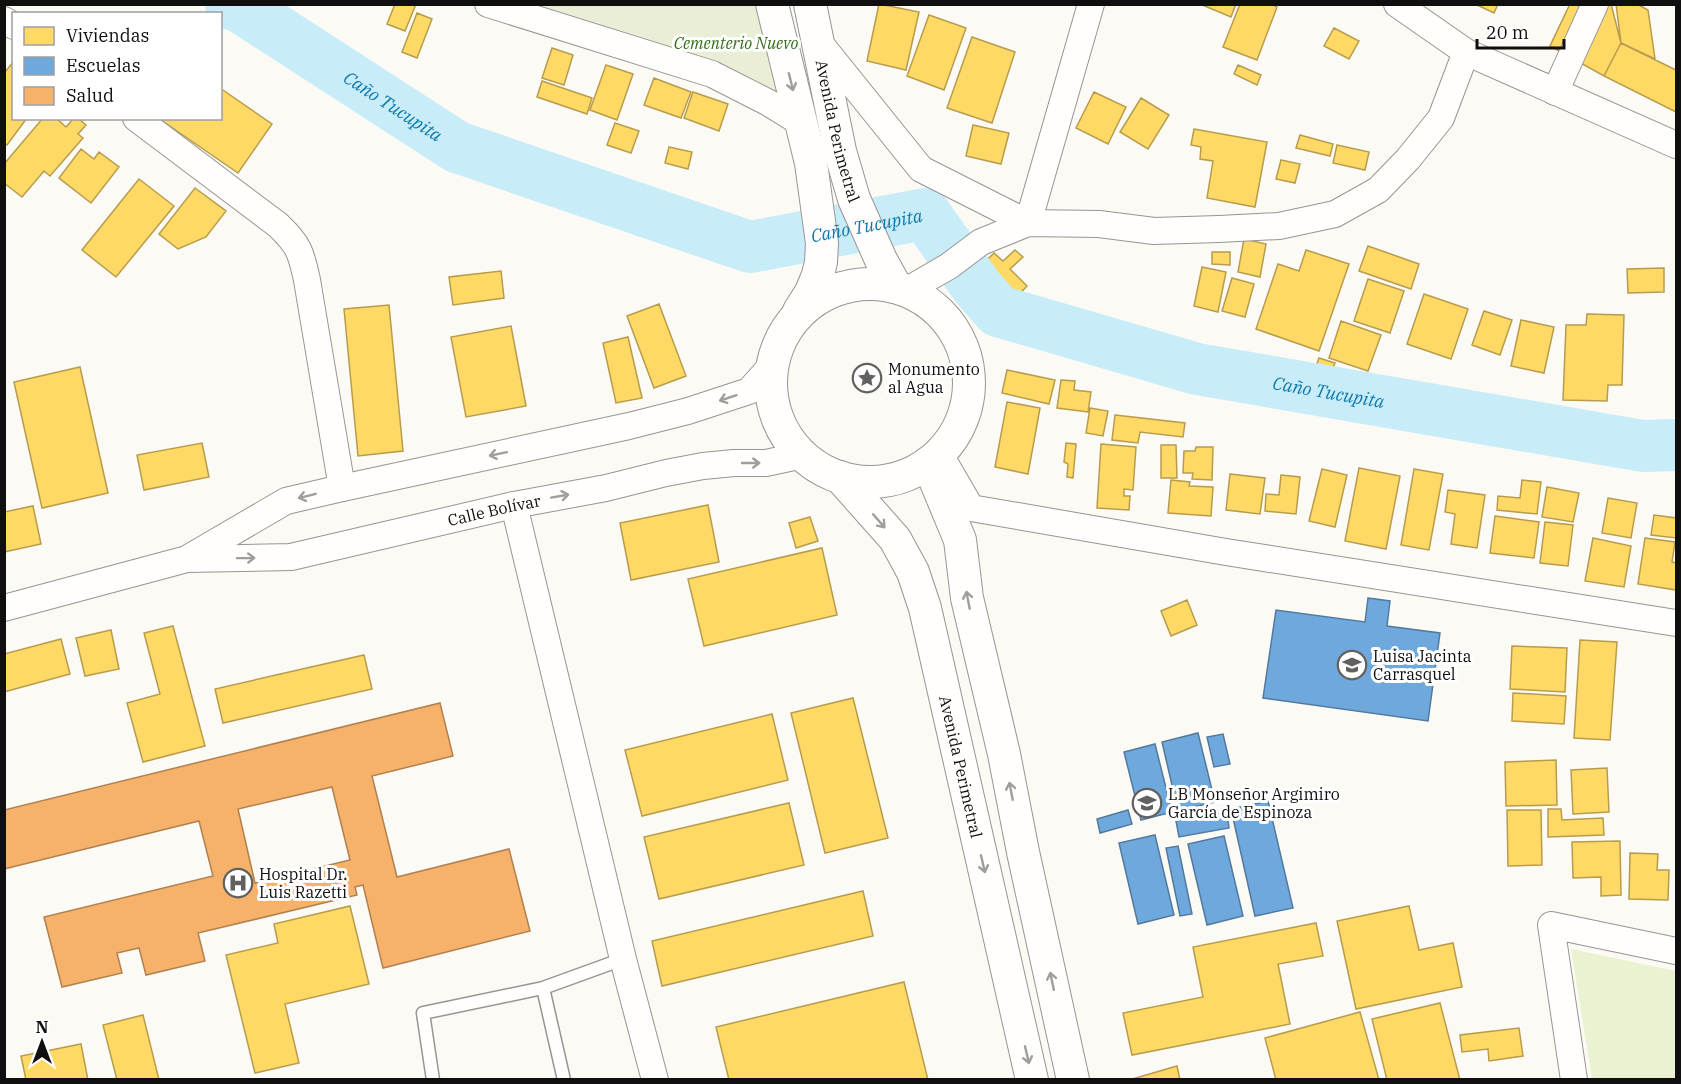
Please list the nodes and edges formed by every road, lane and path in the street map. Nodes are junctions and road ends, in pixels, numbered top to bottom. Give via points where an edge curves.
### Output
1 (488, 4) edge
2 (772, 4) edge
3 (810, 4) edge
4 (1091, 4) edge
5 (1396, 4) edge
6 (1595, 4) edge
7 (818, 40) junction
8 (1467, 52) junction
9 (1556, 92) junction
10 (139, 120) edge
11 (801, 123) junction
12 (1677, 145) edge
13 (1028, 224) junction
14 (901, 289) junction
15 (788, 327) junction
16 (773, 364) junction
17 (803, 455) junction
18 (934, 458) junction
19 (840, 477) junction
20 (342, 488) junction
21 (514, 505) junction
22 (187, 559) junction
23 (4, 608) edge
24 (1677, 622) edge
25 (1677, 951) edge
26 (623, 960) junction
27 (543, 988) junction
28 (433, 1080) edge
29 (564, 1080) edge
30 (655, 1080) edge
31 (1032, 1080) edge
32 (1073, 1080) edge
33 (1574, 1080) edge

1 - 11 street via 712,74
2 -> 11 street
3 - 7 street, Avenida Perimetral
4 - 13 street
5 - 8 street
6 - 9 street
7 - 13 street via 921,169
7 - 14 street, Avenida Perimetral via 840,151 854,199 881,260
8 - 9 street
8 - 13 street via 1440,118 1408,159 1378,190 1335,214 1279,226 1197,230
9 - 12 street
10 - 20 street via 294,240 302,256
11 - 15 street via 811,162 821,262 811,292
13 - 14 street via 981,242 949,266
14 - 15 street via 875,284 835,290 817,299
14 - 18 street via 922,298 949,323 969,372 969,390 960,424
15 - 16 street
16 - 17 street via 771,389 776,413 787,436
16 -> 20 street, Calle Bolívar via 749,391 688,411
17 - 19 street
21 -> 17 street, Calle Bolívar via 703,466
18 - 19 street via 901,477 871,481
18 - 24 street via 971,507 1238,554
32 -> 18 street via 967,598 960,540
19 -> 31 street, Avenida Perimetral via 895,539 913,572 925,608
20 -> 22 street, Calle Bolívar via 286,501
22 -> 21 street, Calle Bolívar via 291,557
21 - 26 street
22 - 23 street, Calle Bolívar
25 - 33 street via 1551,925
26 - 27 lane
26 - 30 street
27 - 28 lane via 423,1013
27 - 29 lane

